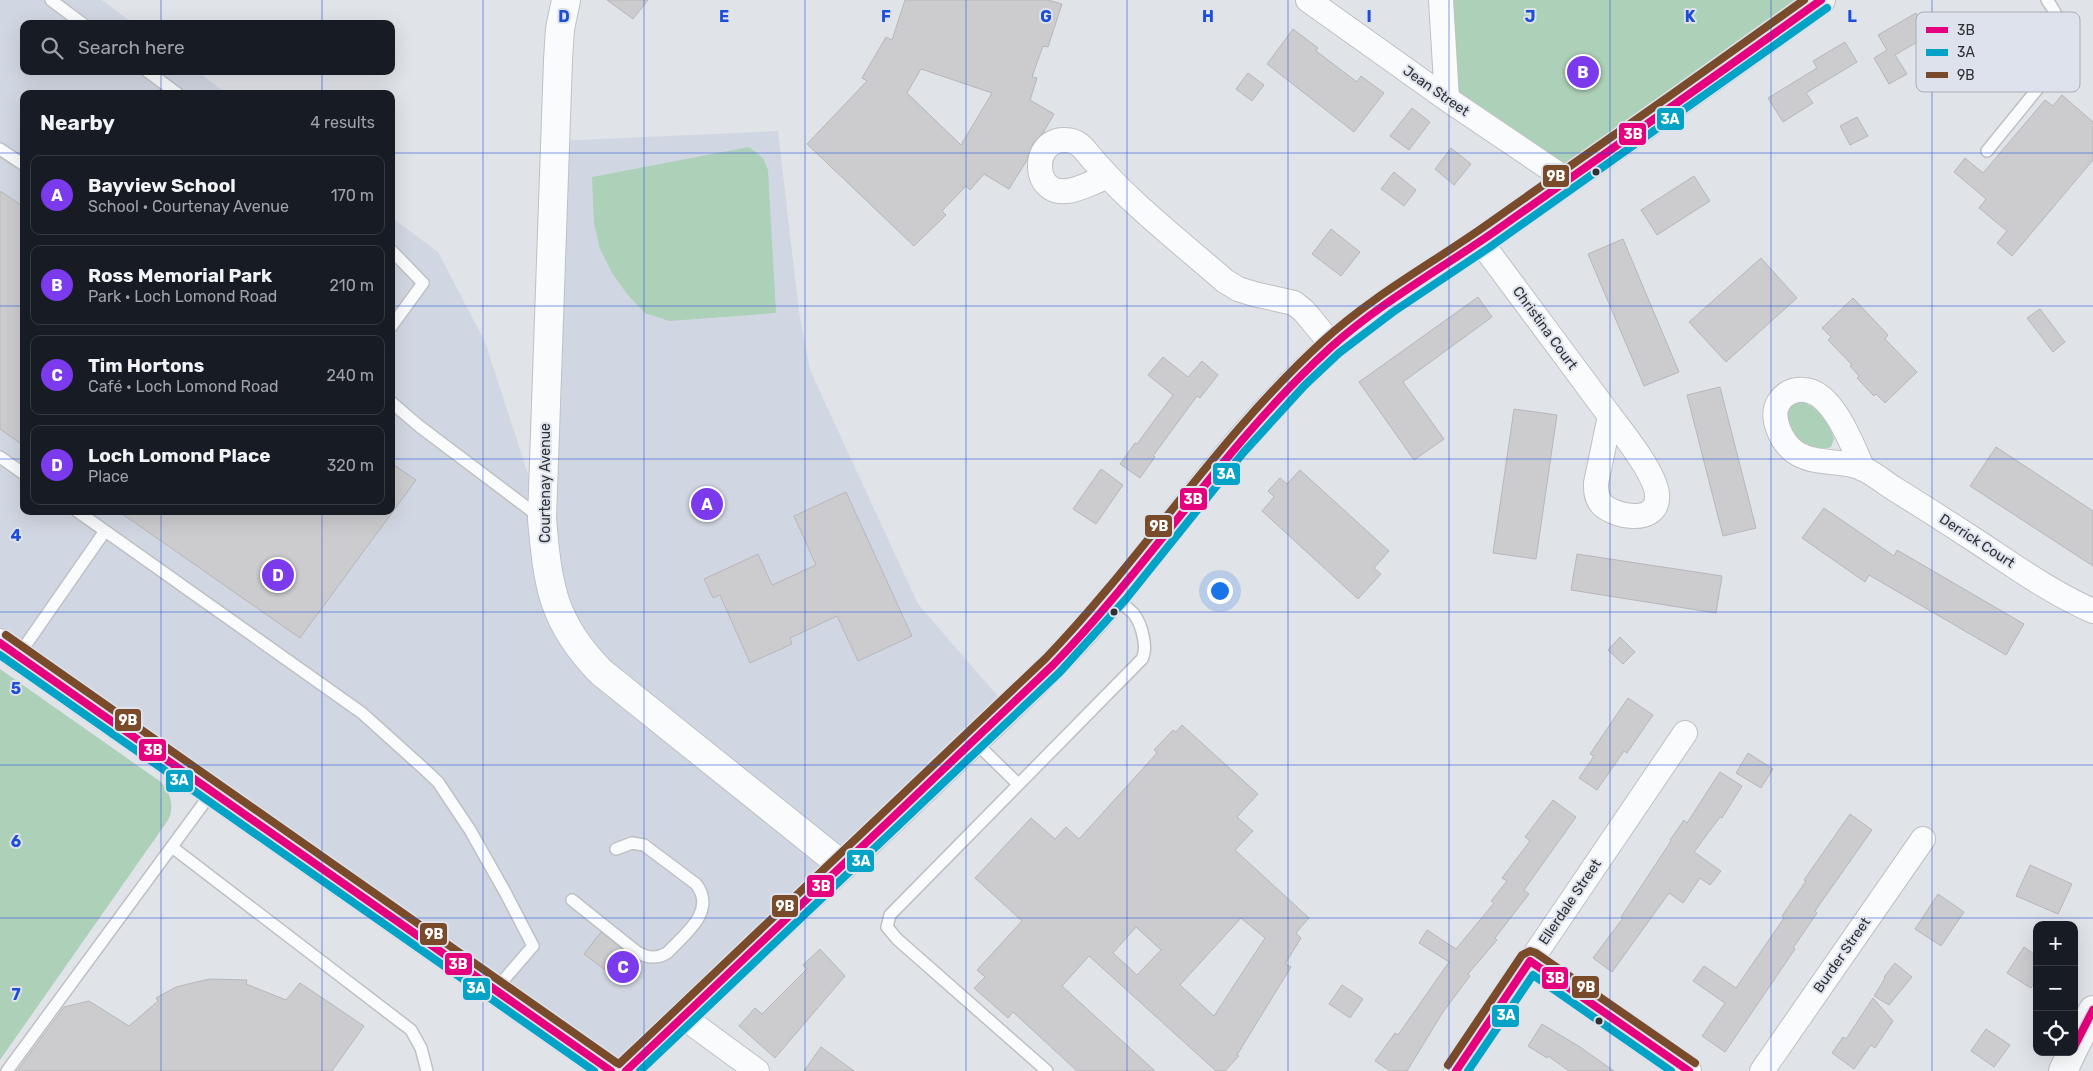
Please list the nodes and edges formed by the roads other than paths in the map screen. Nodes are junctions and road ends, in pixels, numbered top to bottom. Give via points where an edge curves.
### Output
1 (51, 0) edge
2 (566, 0) edge
3 (1308, 0) edge
4 (1441, 0) edge
5 (1821, 0) edge
6 (2047, 0) edge
7 (2054, 12) edge
8 (78, 20) edge
9 (152, 75) edge
10 (173, 90) edge
11 (2035, 92) edge
12 (1447, 99) junction
13 (0, 149) edge
14 (1987, 151) dead end
15 (20, 162) edge
16 (1106, 177) dead end
17 (1567, 180) junction
18 (1480, 241) junction
19 (395, 254) edge
20 (395, 322) edge
21 (1333, 346) junction
22 (395, 405) edge
23 (1610, 416) dead end
24 (0, 457) edge
25 (1863, 468) dead end
26 (20, 471) edge
27 (83, 515) edge
28 (542, 518) junction
29 (105, 531) junction
30 (1113, 596) junction
31 (2093, 611) edge
32 (9, 650) edge
33 (1684, 733) dead end
34 (974, 741) junction
35 (1018, 784) junction
36 (212, 792) junction
37 (1923, 839) dead end
38 (172, 847) junction
39 (616, 849) dead end
40 (843, 866) junction
41 (572, 900) dead end
42 (1530, 961) junction
43 (495, 990) junction
44 (2093, 1010) edge
45 (682, 1016) junction
46 (2078, 1040) edge
47 (2070, 1056) edge
48 (7, 1071) edge
49 (427, 1071) edge
50 (611, 1071) edge
51 (626, 1071) edge
52 (758, 1071) edge
53 (1046, 1071) edge
54 (1456, 1071) edge
55 (1689, 1071) edge
56 (1762, 1071) edge
57 (2063, 1071) edge

1 - 8 lane
2 - 28 street, Courtenay Avenue via 558,60
3 - 12 street, Jean Street
4 - 12 street
5 - 17 main road
6 - 7 lane
9 - 10 lane
11 - 14 lane
12 - 17 street, Jean Street
13 - 15 lane
16 - 21 street via 1225,281 1238,289 1294,303
17 - 18 main road
18 - 21 main road via 1391,301
18 - 23 street, Christina Court
19 - 20 lane via 423,283
21 - 30 main road via 1274,401
22 - 28 lane
24 - 26 lane
25 - 31 street, Derrick Court via 2057,592
27 - 29 lane
28 - 40 street, Courtenay Avenue via 550,584 557,609 568,633 582,652 624,692
29 - 32 lane
29 - 43 lane via 362,713 438,782 488,861 533,946
30 - 34 main road via 1087,628
30 - 35 lane via 1138,620 1145,646 1142,660
32 - 36 street
33 - 42 street, Ellerdale Street
34 - 35 lane
34 - 40 main road
35 - 53 lane via 890,914 887,926 897,939
36 - 38 lane
36 - 43 street
37 - 56 street, Burder Street
38 - 48 lane
38 - 49 lane via 410,1030 421,1048
39 - 41 lane via 632,844 644,845 696,884 704,902 698,919 662,956 649,958
40 - 45 main road
42 - 54 street, Ellerdale Street
42 - 55 street
43 - 50 street
44 - 46 street
45 - 51 main road
45 - 52 street
47 - 57 street

